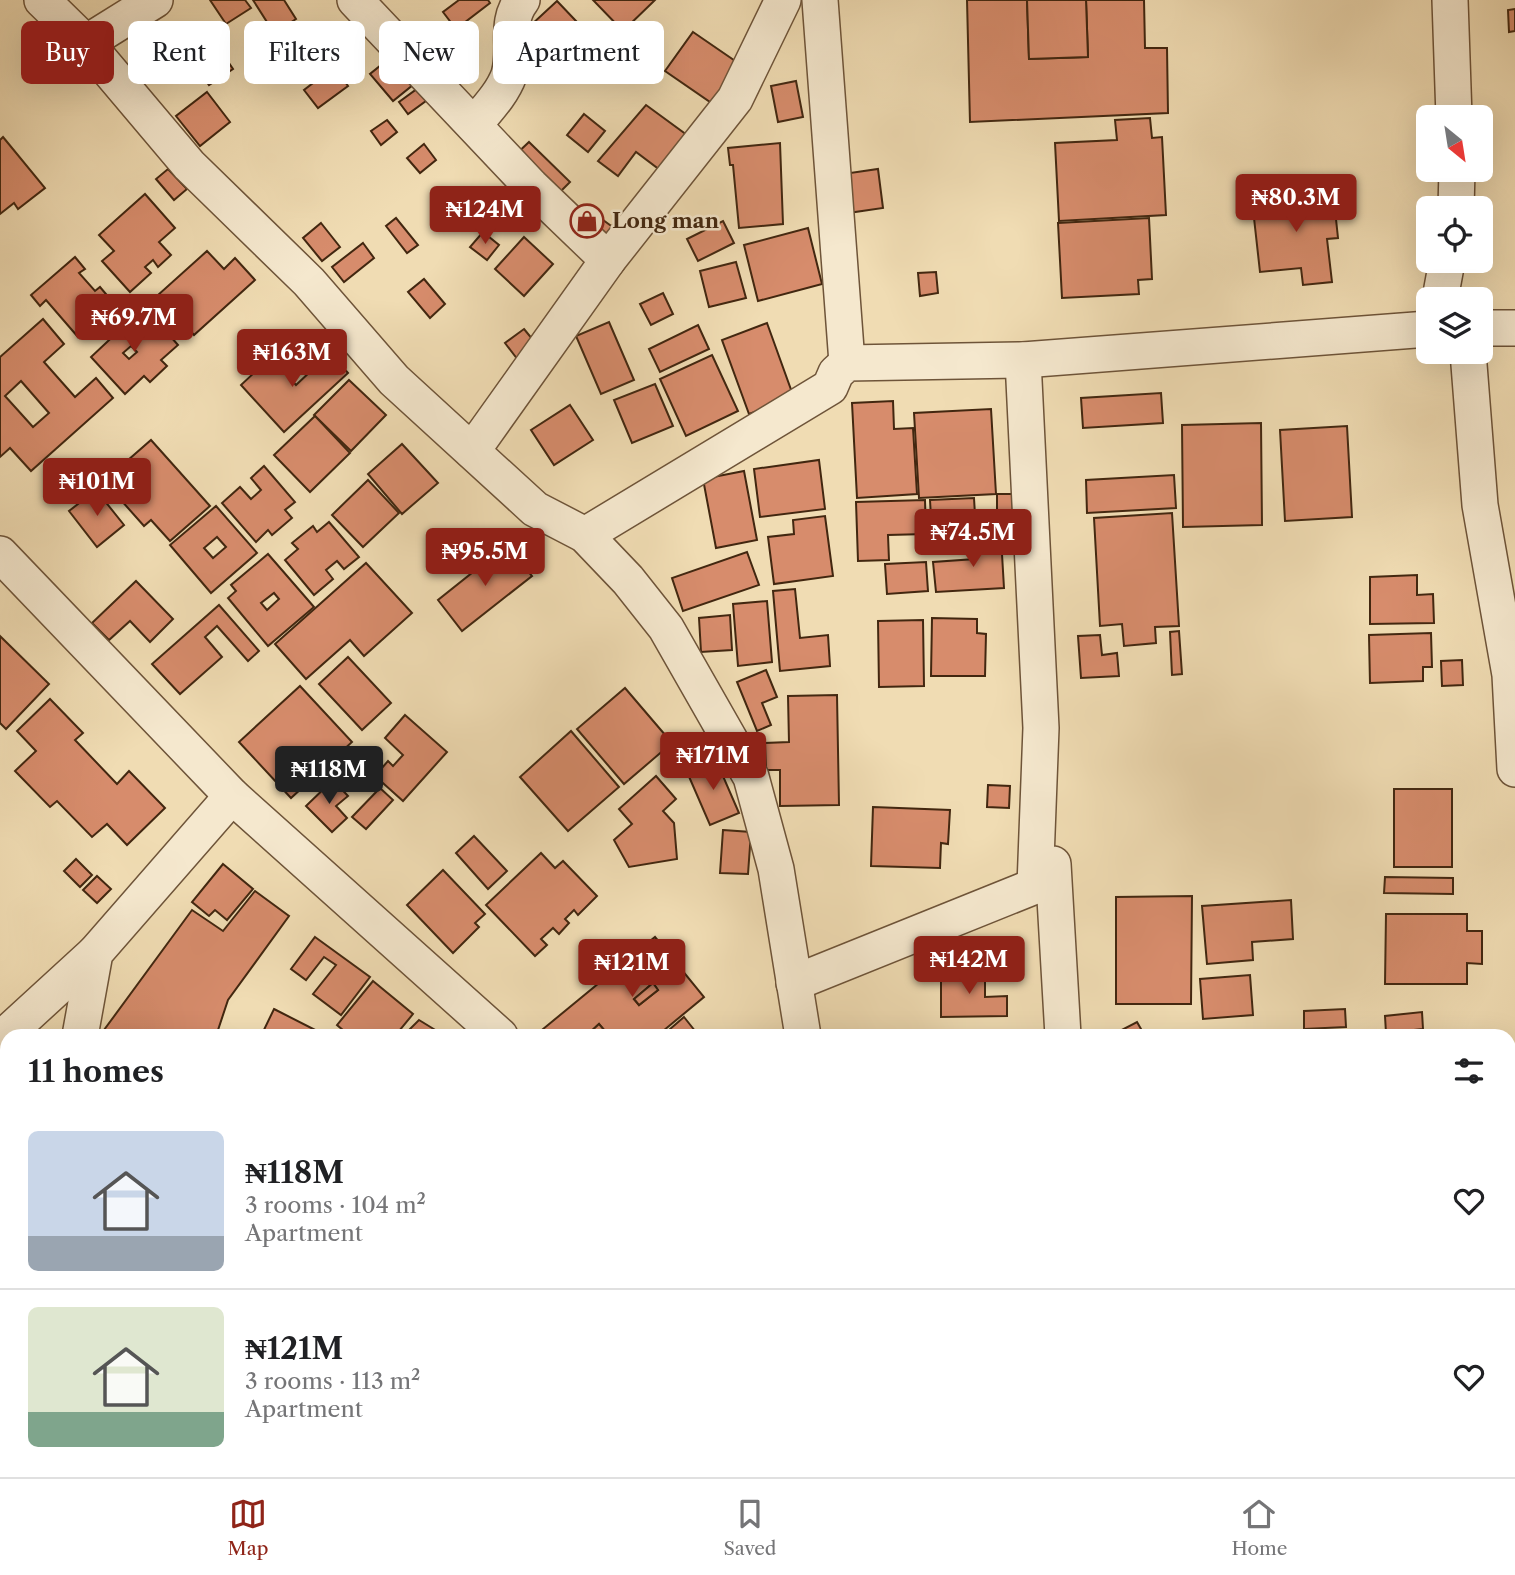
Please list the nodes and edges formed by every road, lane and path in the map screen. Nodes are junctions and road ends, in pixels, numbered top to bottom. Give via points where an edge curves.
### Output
1 (42, 0) edge
2 (155, 0) edge
3 (355, 0) edge
4 (522, 0) edge
5 (783, 0) edge
6 (820, 0) edge
7 (1450, 0) edge
8 (63, 21) edge
9 (114, 26) edge
10 (114, 76) edge
11 (1454, 105) edge
12 (474, 125) junction
13 (608, 260) junction
14 (1493, 328) edge
15 (1515, 328) edge
16 (1416, 330) edge
17 (1023, 360) junction
18 (847, 363) junction
19 (1469, 364) edge
20 (472, 451) junction
21 (585, 535) junction
22 (0, 554) edge
23 (1515, 769) edge
24 (232, 796) junction
25 (1035, 886) junction
26 (95, 953) junction
27 (794, 983) junction
28 (471, 1024) edge
29 (12, 1029) edge
30 (81, 1029) edge
31 (802, 1029) edge
32 (1063, 1029) edge

1 - 8 street
2 - 9 street
3 - 12 street
4 - 12 street via 511,19 509,73 502,91
5 - 13 street via 735,99
6 - 18 street
7 - 11 street
10 - 20 street via 189,165 309,282 394,380
12 - 13 street
13 - 20 street
14 - 15 street
16 - 17 street
17 - 18 street
17 - 25 street via 1041,728
18 - 21 street via 830,387
19 - 23 street via 1480,505 1510,675
20 - 21 street via 535,509
21 - 27 street via 666,628 751,777 776,869
22 - 24 street
24 - 26 street
24 - 28 street
25 - 27 street
25 - 32 street via 1053,864
26 - 29 street
26 - 30 street
27 - 31 street

